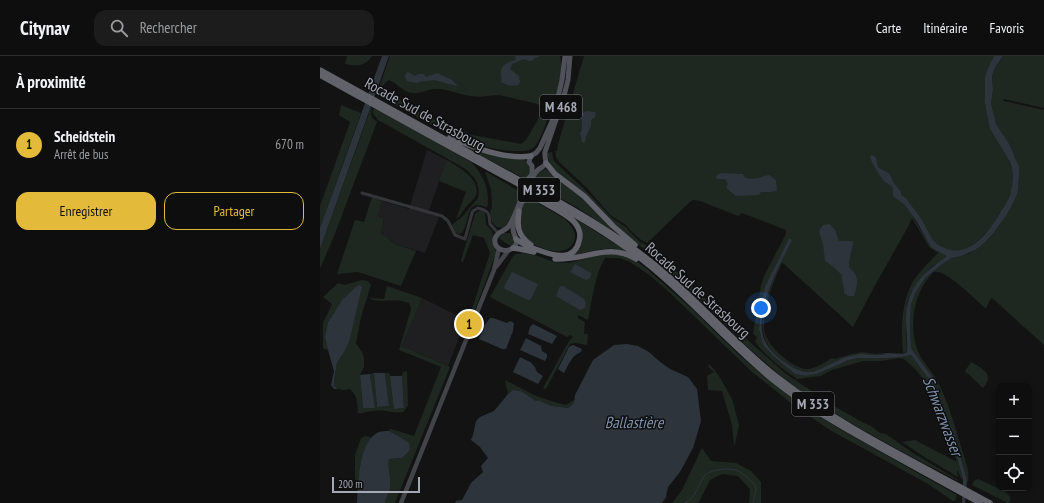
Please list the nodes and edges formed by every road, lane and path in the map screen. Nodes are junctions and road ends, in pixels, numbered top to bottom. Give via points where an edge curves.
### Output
1 (565, 56) edge
2 (570, 56) edge
3 (320, 70) edge
4 (320, 75) edge
5 (364, 97) junction
6 (377, 104) junction
7 (421, 125) junction
8 (536, 153) junction
9 (463, 154) junction
10 (531, 156) junction
11 (544, 156) junction
12 (546, 163) junction
13 (532, 166) junction
14 (539, 169) junction
15 (530, 180) junction
16 (362, 193) dead end
17 (525, 196) junction
18 (519, 211) junction
19 (506, 230) junction
20 (498, 233) junction
21 (515, 236) junction
22 (498, 248) junction
23 (510, 250) junction
24 (653, 262) junction
25 (494, 270) junction
26 (661, 275) junction
27 (958, 488) junction
28 (973, 497) junction
29 (401, 503) edge
30 (980, 503) edge
31 (990, 503) edge

1 - 8 main road, M 468 via 553,119
2 - 11 main road, M 468 via 564,96
3 - 5 highway, Rocade Sud de Strasbourg / M 353
4 - 5 highway, Rocade Sud de Strasbourg / M 353
5 - 6 highway, Rocade Sud de Strasbourg / M 353
6 - 7 highway, Rocade Sud de Strasbourg / M 353
6 - 9 highway, Rocade Sud de Strasbourg / M 353
7 - 10 highway via 490,152
7 - 24 highway, Rocade Sud de Strasbourg / M 353 via 596,222
8 - 10 main road
8 - 11 main road
9 - 17 highway
9 - 26 highway, Rocade Sud de Strasbourg / M 353 via 588,223 628,249
10 - 13 main road via 529,162
11 - 12 main road
12 - 14 main road
12 - 24 highway
13 - 14 main road
13 - 15 main road
14 - 15 main road
15 - 17 main road, bridge
16 - 20 street via 442,216 448,221 455,235 465,239 472,213 478,208 487,212 490,224
17 - 18 main road
17 - 18 highway via 572,223 577,235 575,246 566,253 556,253 531,244 520,234 517,223
17 - 19 main road
17 - 21 highway via 572,220 578,229 579,243 571,254 556,256 527,246
18 - 21 main road via 514,224
19 - 20 main road
19 - 21 main road
20 - 22 main road via 495,241
21 - 23 main road via 516,244
22 - 23 main road
22 - 25 main road
23 - 25 main road
23 - 26 highway via 528,251 561,260 618,252 633,257
24 - 27 highway, Rocade Sud de Strasbourg / M 353 via 745,349 792,388 851,427
25 - 29 main road
26 - 27 highway, Rocade Sud de Strasbourg / M 353 via 754,363 793,395 853,433
27 - 28 highway, Rocade Sud de Strasbourg / M 353
28 - 30 highway, Rocade Sud de Strasbourg / M 353
28 - 31 highway, Rocade Sud de Strasbourg / M 353

